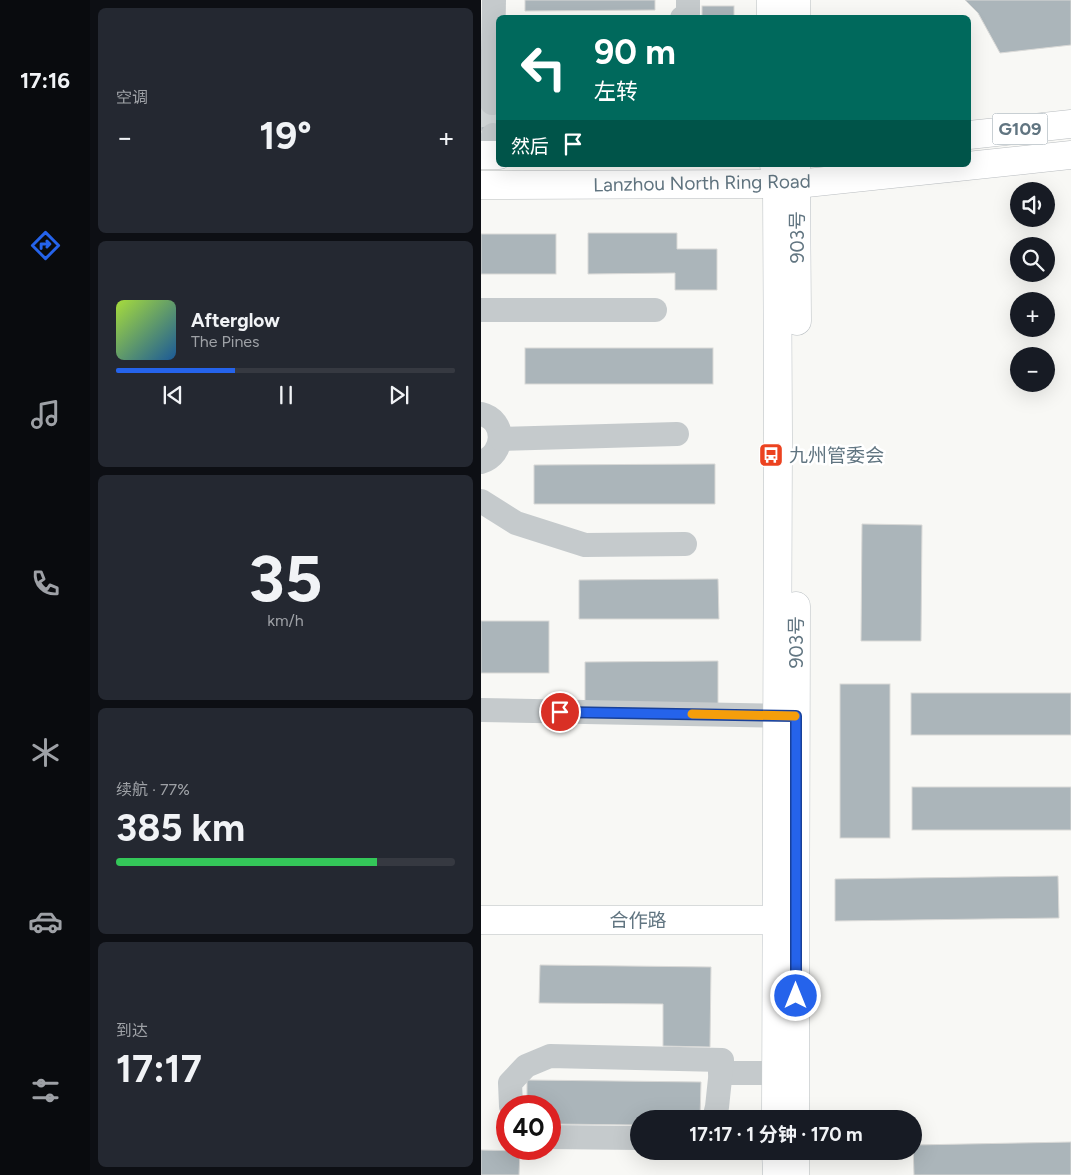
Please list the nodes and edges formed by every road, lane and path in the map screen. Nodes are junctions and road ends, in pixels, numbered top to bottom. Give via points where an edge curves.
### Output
1 (494, 0) edge
2 (688, 0) edge
3 (771, 0) edge
4 (795, 0) edge
5 (686, 15) edge
6 (771, 15) edge
7 (796, 15) edge
8 (491, 25) edge
9 (493, 103) tunnel mouth
10 (1071, 124) edge
11 (971, 135) edge
12 (1071, 155) edge
13 (971, 162) edge
14 (900, 167) edge
15 (786, 175) edge
16 (481, 185) edge
17 (481, 310) edge
18 (655, 310) dead end
19 (481, 414) edge
20 (677, 434) dead end
21 (501, 439) junction
22 (481, 462) edge
23 (481, 501) edge
24 (685, 544) dead end
25 (481, 710) edge
26 (786, 716) junction
27 (481, 920) edge
28 (786, 920) junction
29 (720, 1073) junction
30 (785, 1073) junction
31 (511, 1095) edge
32 (716, 1110) edge
33 (777, 1110) edge
34 (793, 1110) edge
35 (561, 1137) edge
36 (630, 1138) edge
37 (776, 1160) edge
38 (795, 1160) edge
39 (777, 1175) edge
40 (795, 1175) edge

1 - 8 street
2 - 5 street
3 - 6 main road
4 - 7 main road
8 - 9 street
10 - 11 main road, G109
12 - 13 main road, Lanzhou North Ring Road / G109
14 - 15 main road, Lanzhou North Ring Road / G109
15 - 16 main road, Lanzhou North Ring Road / G109
15 - 26 main road via 779,437
17 - 18 street
19 - 21 street via 494,421
20 - 21 street
21 - 22 street via 493,457
23 - 24 street via 516,523 585,545
25 - 26 street
26 - 28 main road
27 - 28 main road, 合作路
28 - 30 main road
29 - 30 street
29 - 31 street via 722,1060 549,1056 526,1066 510,1082
29 - 32 street
30 - 33 main road
30 - 34 main road
35 - 36 street
37 - 39 main road
38 - 40 main road

